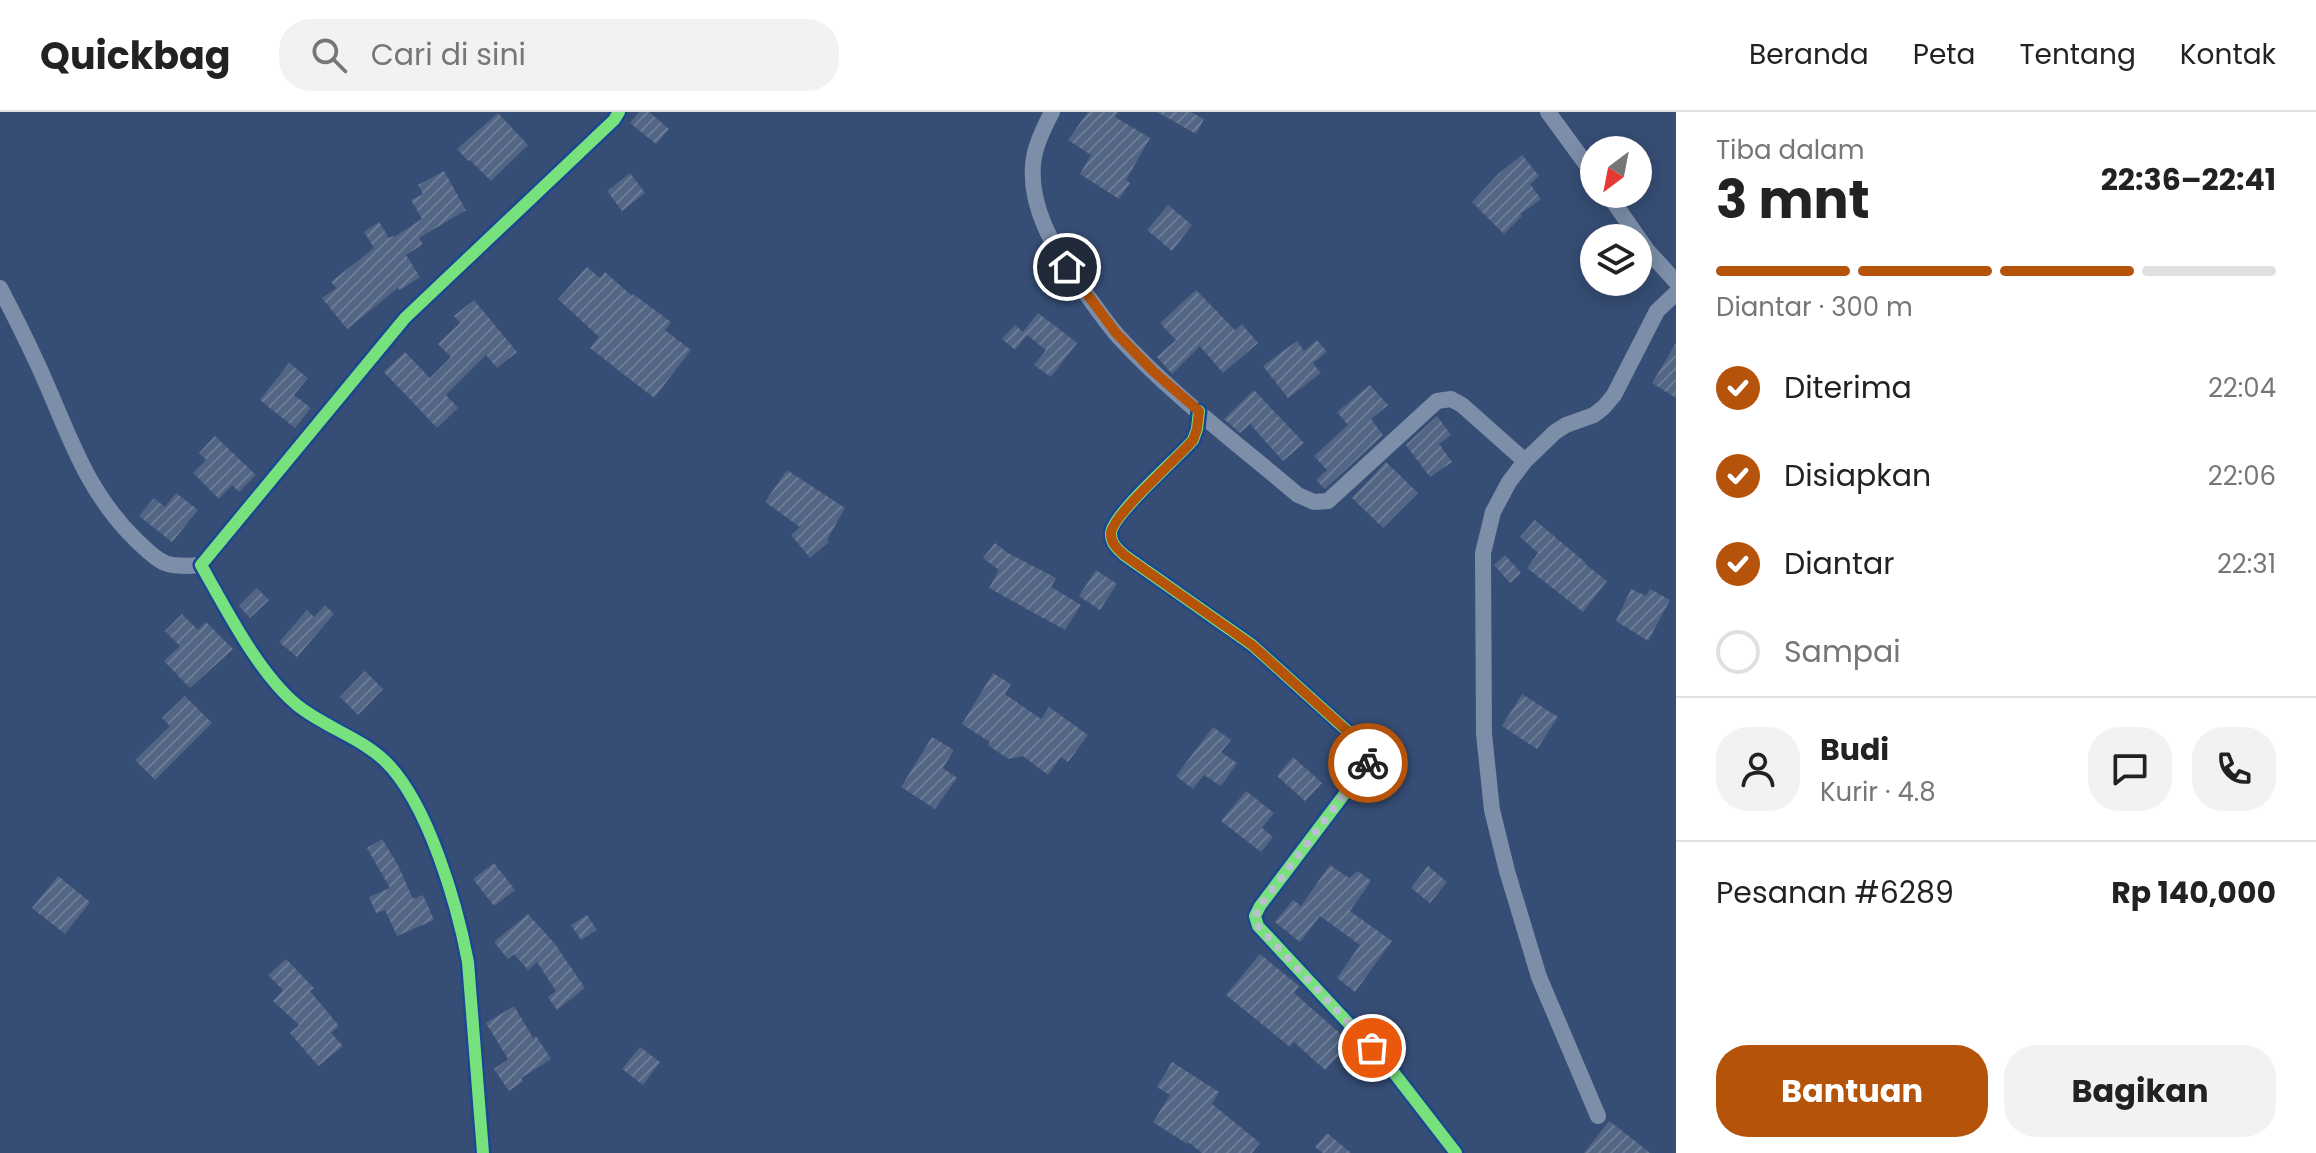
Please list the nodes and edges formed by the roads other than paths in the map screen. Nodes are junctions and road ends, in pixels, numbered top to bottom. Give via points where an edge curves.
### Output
1 (619, 112) edge
2 (1052, 112) edge
3 (1548, 112) edge
4 (1580, 156) edge
5 (1618, 208) edge
6 (1676, 282) edge
7 (0, 288) edge
8 (1676, 293) edge
9 (1199, 411) junction
10 (1525, 461) junction
11 (201, 565) junction
12 (1598, 1116) dead end
13 (483, 1153) edge
14 (1456, 1153) edge

1 - 11 street via 405,318
2 - 9 street via 1033,159 1033,179 1053,245 1116,333
3 - 4 street
5 - 6 street
7 - 11 street via 82,466 107,508 166,563
8 - 10 street via 1657,311 1604,407 1555,432
9 - 10 street via 1298,495 1314,502 1335,496 1437,401 1451,399 1462,405
9 - 14 street via 1193,440 1120,516 1111,536 1124,555 1252,645 1364,746 1368,763 1255,916 1258,926 1391,1069
10 - 12 street via 1493,512 1483,553 1484,734 1492,810 1539,977
11 - 13 street via 268,674 297,705 385,761 423,818 465,946

